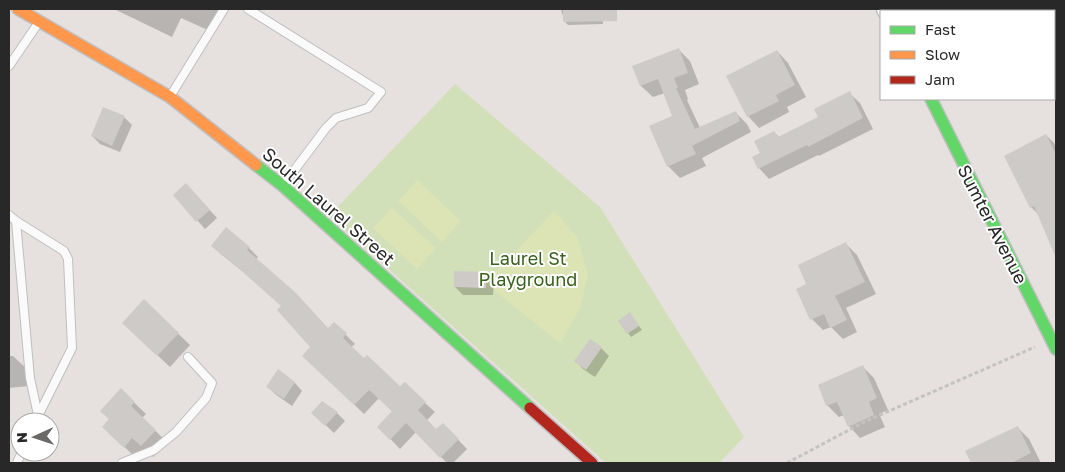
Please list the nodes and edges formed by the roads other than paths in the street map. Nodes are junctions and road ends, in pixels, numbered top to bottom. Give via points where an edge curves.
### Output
1 (18, 9) edge
2 (224, 9) edge
3 (248, 9) edge
4 (40, 21) junction
5 (9, 66) edge
6 (170, 97) junction
7 (932, 100) edge
8 (283, 186) junction
9 (9, 215) edge
10 (16, 221) junction
11 (1056, 349) edge
12 (188, 357) dead end
13 (35, 412) edge
14 (40, 412) edge
15 (122, 463) edge
16 (592, 463) edge

1 - 4 street, South Laurel Street
2 - 6 lane
3 - 8 lane via 381,92 368,108 336,118
4 - 5 lane
4 - 6 street, South Laurel Street
6 - 8 street, South Laurel Street
7 - 11 street, Sumter Avenue
8 - 16 street, South Laurel Street
9 - 10 lane
10 - 13 lane
10 - 14 lane via 64,251 68,259 72,348
12 - 15 lane via 212,383 206,398 176,432 154,450

